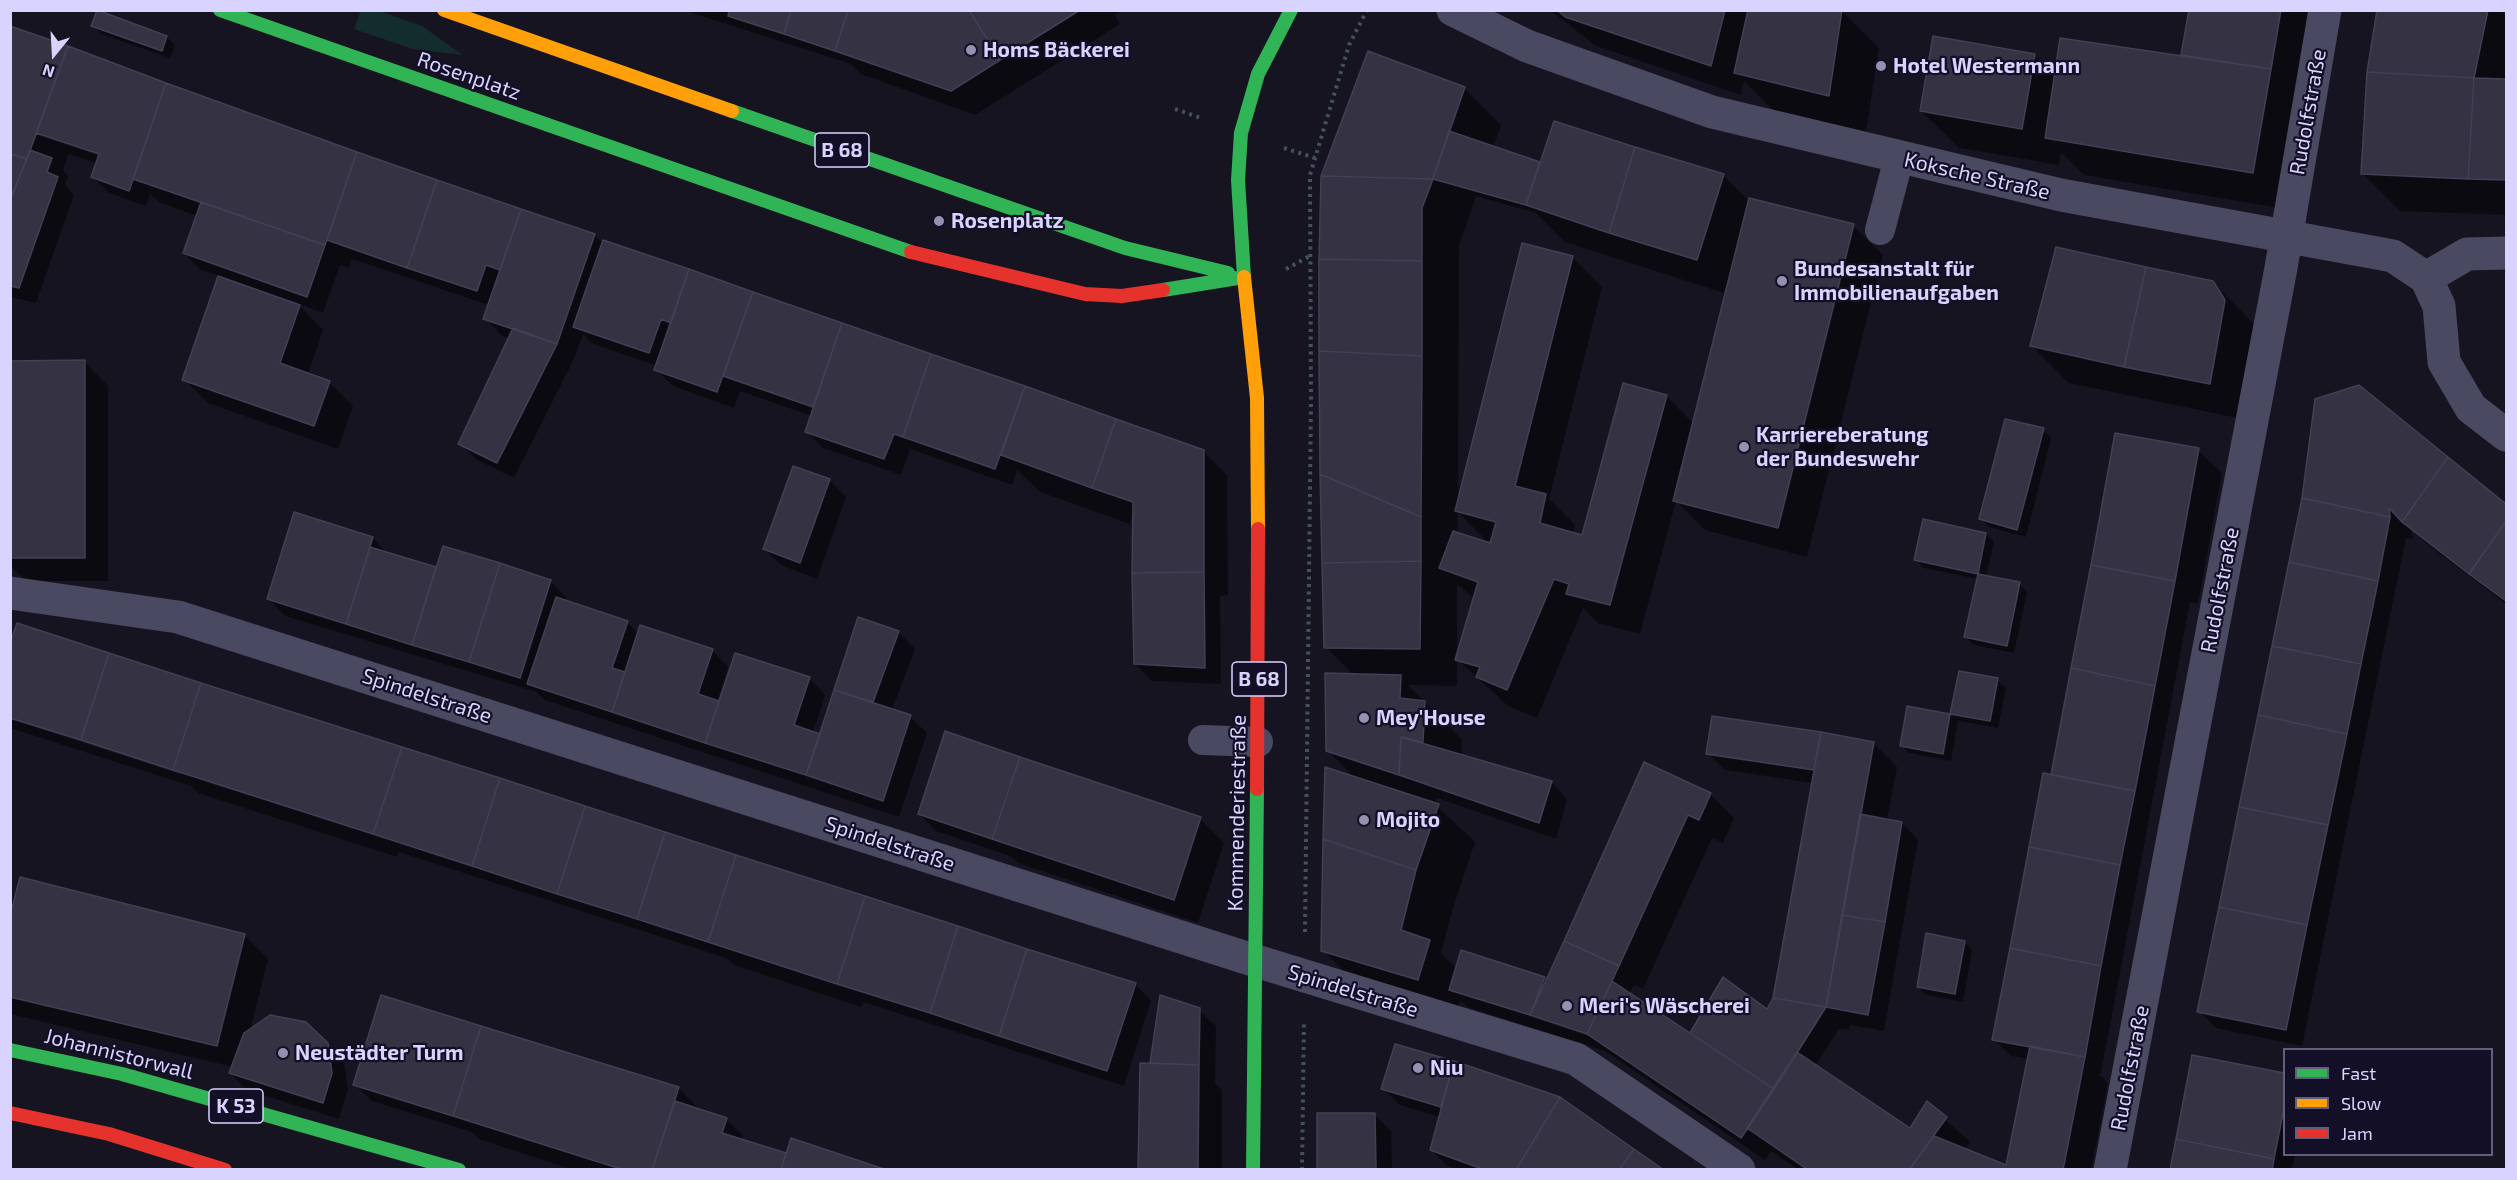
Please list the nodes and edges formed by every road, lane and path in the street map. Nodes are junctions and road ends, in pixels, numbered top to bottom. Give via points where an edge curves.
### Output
1 (220, 10) edge
2 (444, 10) edge
3 (1292, 10) edge
4 (1367, 10) edge
5 (1453, 10) edge
6 (2325, 10) edge
7 (1899, 158) junction
8 (1880, 230) dead end
9 (2286, 238) junction
10 (2506, 253) edge
11 (1245, 277) junction
12 (2426, 278) junction
13 (2506, 435) edge
14 (10, 593) edge
15 (1203, 740) dead end
16 (1258, 742) junction
17 (1256, 961) junction
18 (1305, 976) junction
19 (10, 1050) edge
20 (10, 1113) edge
21 (225, 1170) edge
22 (459, 1170) edge
23 (1253, 1170) edge
24 (1302, 1170) edge
25 (1739, 1170) edge
26 (2110, 1170) edge

1 - 11 main road, Rosenplatz via 896,248 1085,294 1122,297
2 - 11 main road, B 68 via 1125,248
3 - 11 main road, Kommenderiestraße via 1258,74 1241,133 1238,180
4 - 18 path via 1349,45 1310,175
5 - 7 street, Koksche Straße via 1527,46 1666,97 1764,126
6 - 9 street, Rudolfstraße
7 - 8 lane
7 - 9 street, Koksche Straße via 2061,195
9 - 12 street, Koksche Straße via 2393,256
9 - 26 street, Rudolfstraße
10 - 12 street via 2467,254
11 - 16 main road, Kommenderiestraße / B 68 via 1257,398
12 - 13 street via 2439,306 2444,362 2471,408
14 - 17 street, Spindelstraße via 178,617
15 - 16 lane
16 - 17 main road, Kommenderiestraße / B 68
17 - 18 street, Spindelstraße
17 - 23 main road, Kommenderiestraße / B 68
18 - 24 path
18 - 25 street, Spindelstraße via 1576,1059
19 - 22 main road, Johannistorwall / K 53 via 122,1074
20 - 21 main road via 109,1134

